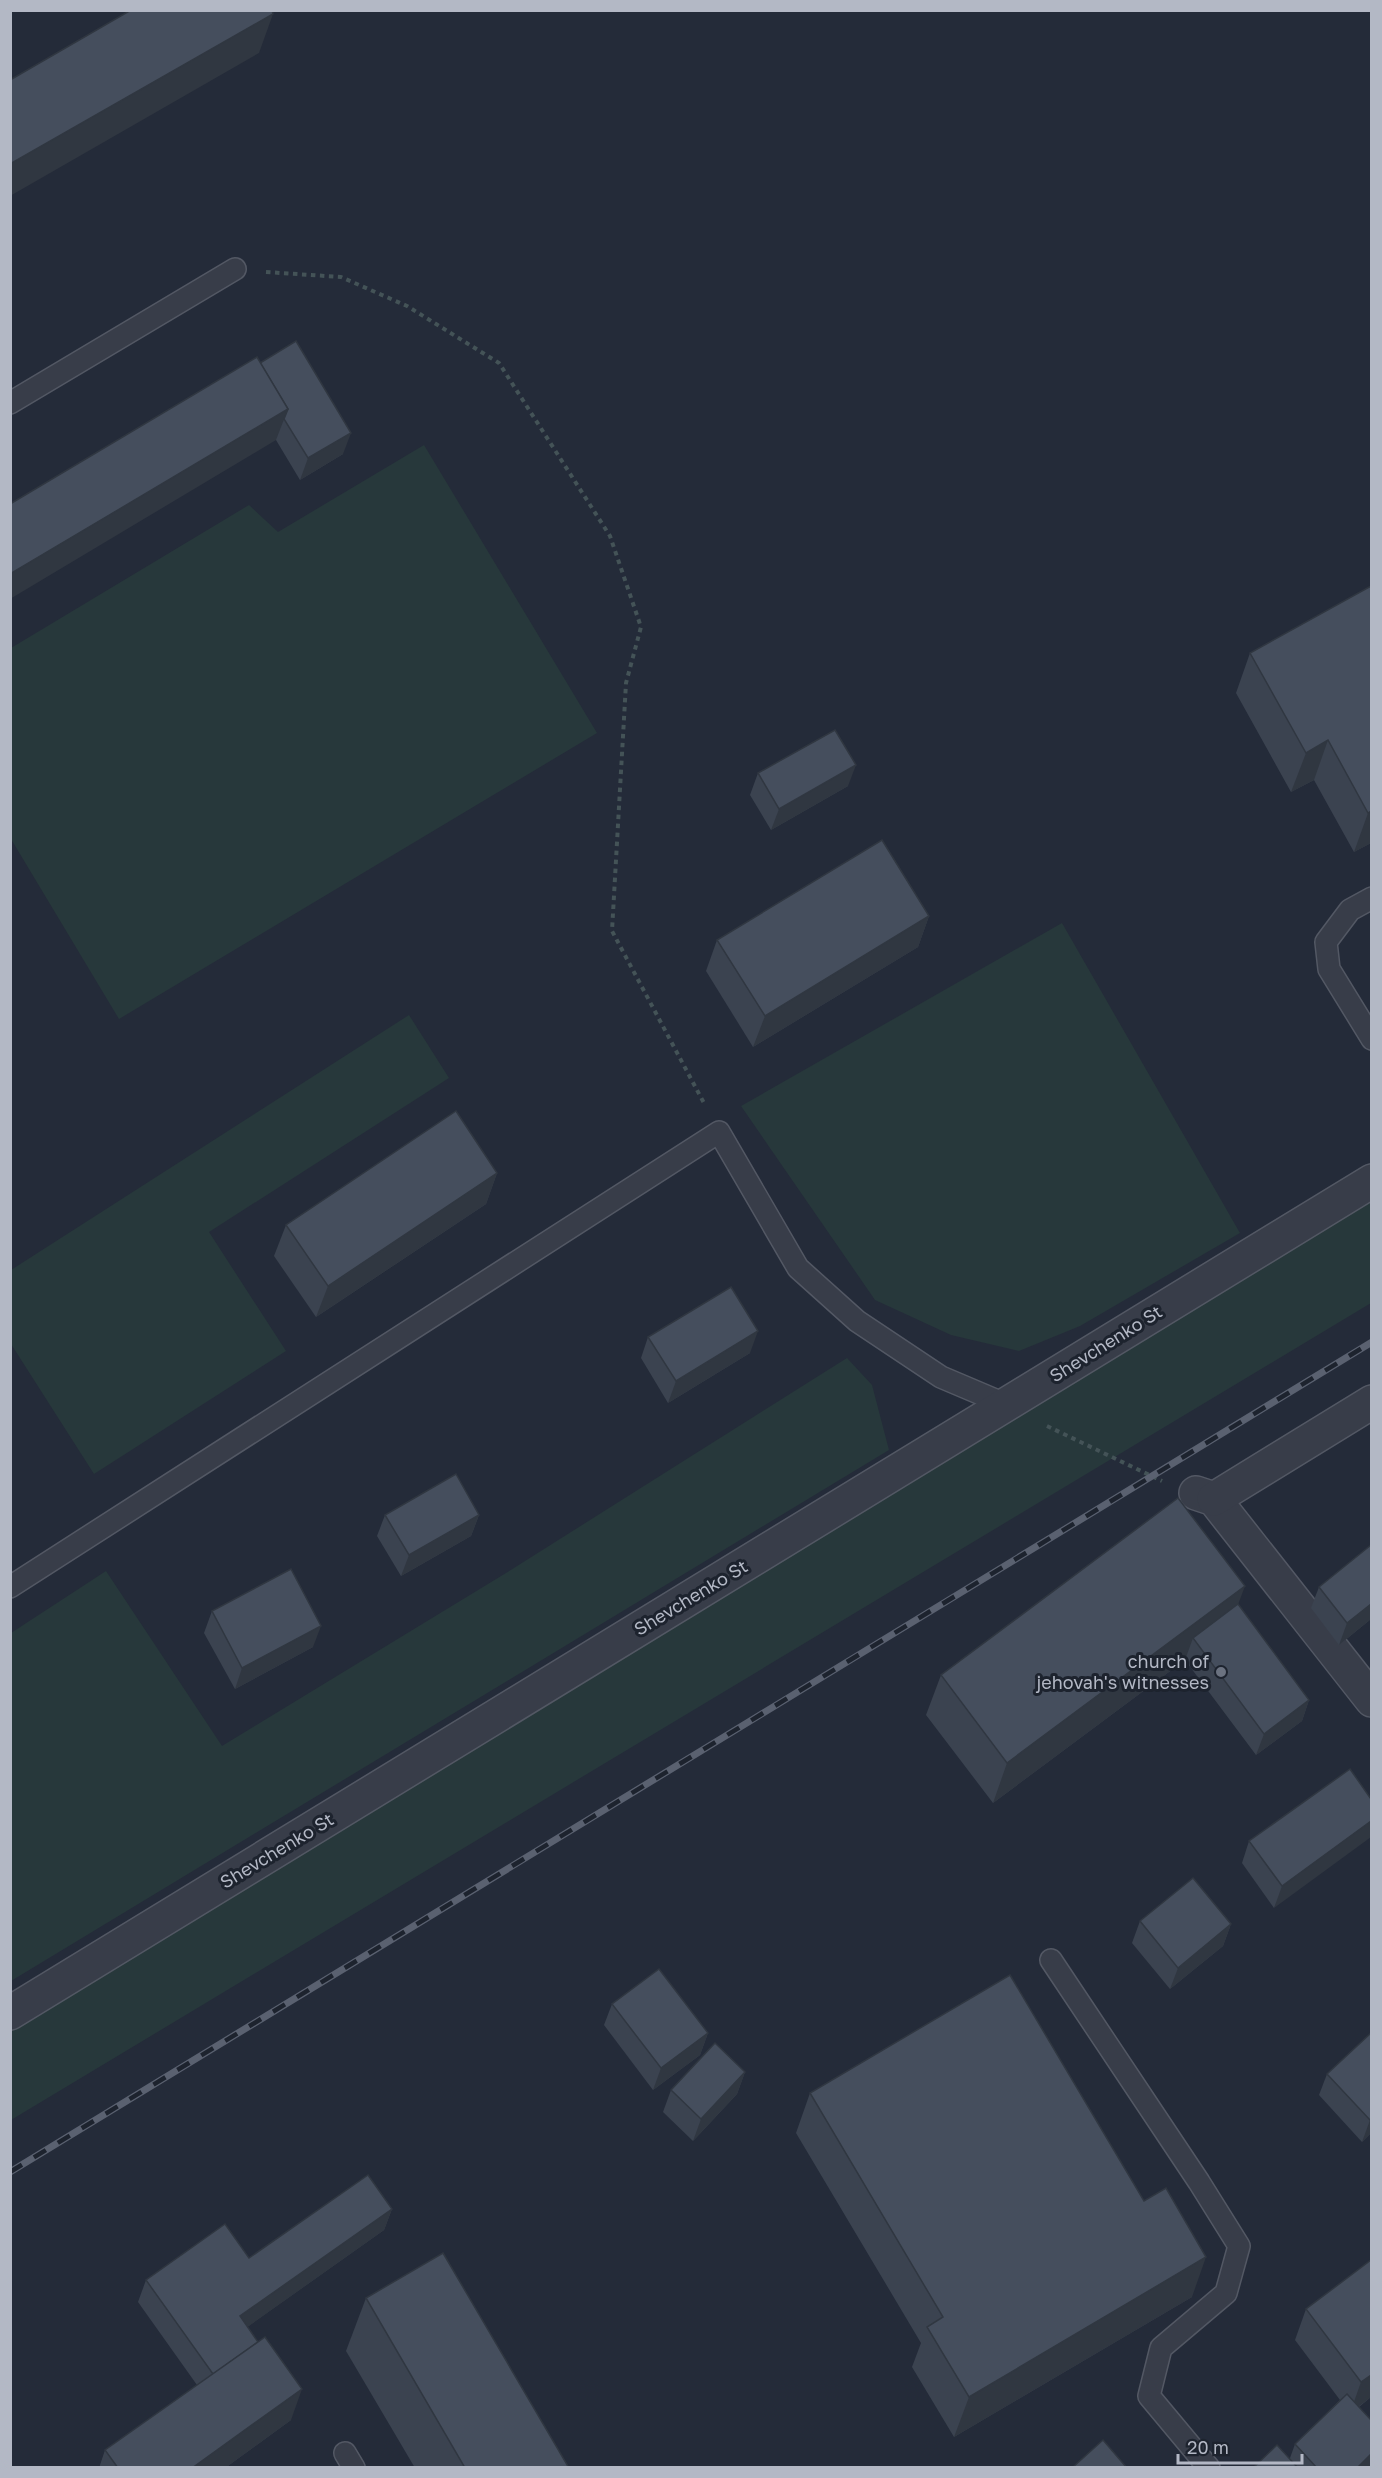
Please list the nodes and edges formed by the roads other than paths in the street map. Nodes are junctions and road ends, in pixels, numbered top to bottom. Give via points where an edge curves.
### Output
1 (235, 269) road end
2 (10, 403) edge
3 (1371, 898) edge
4 (1371, 1039) edge
5 (1371, 1180) edge
6 (1371, 1402) edge
7 (1007, 1405) junction
8 (10, 1587) edge
9 (1371, 1700) edge
10 (1051, 1960) dead end
11 (10, 2013) edge
12 (1209, 2468) edge

1 - 2 lane
3 - 4 lane via 1350,910 1326,942 1329,969
5 - 7 street, Shevchenko St
6 - 9 street via 1205,1496
7 - 8 lane via 941,1377 856,1321 798,1268 719,1132
7 - 11 street, Shevchenko St
10 - 12 lane via 1239,2246 1226,2293 1161,2348 1149,2396

